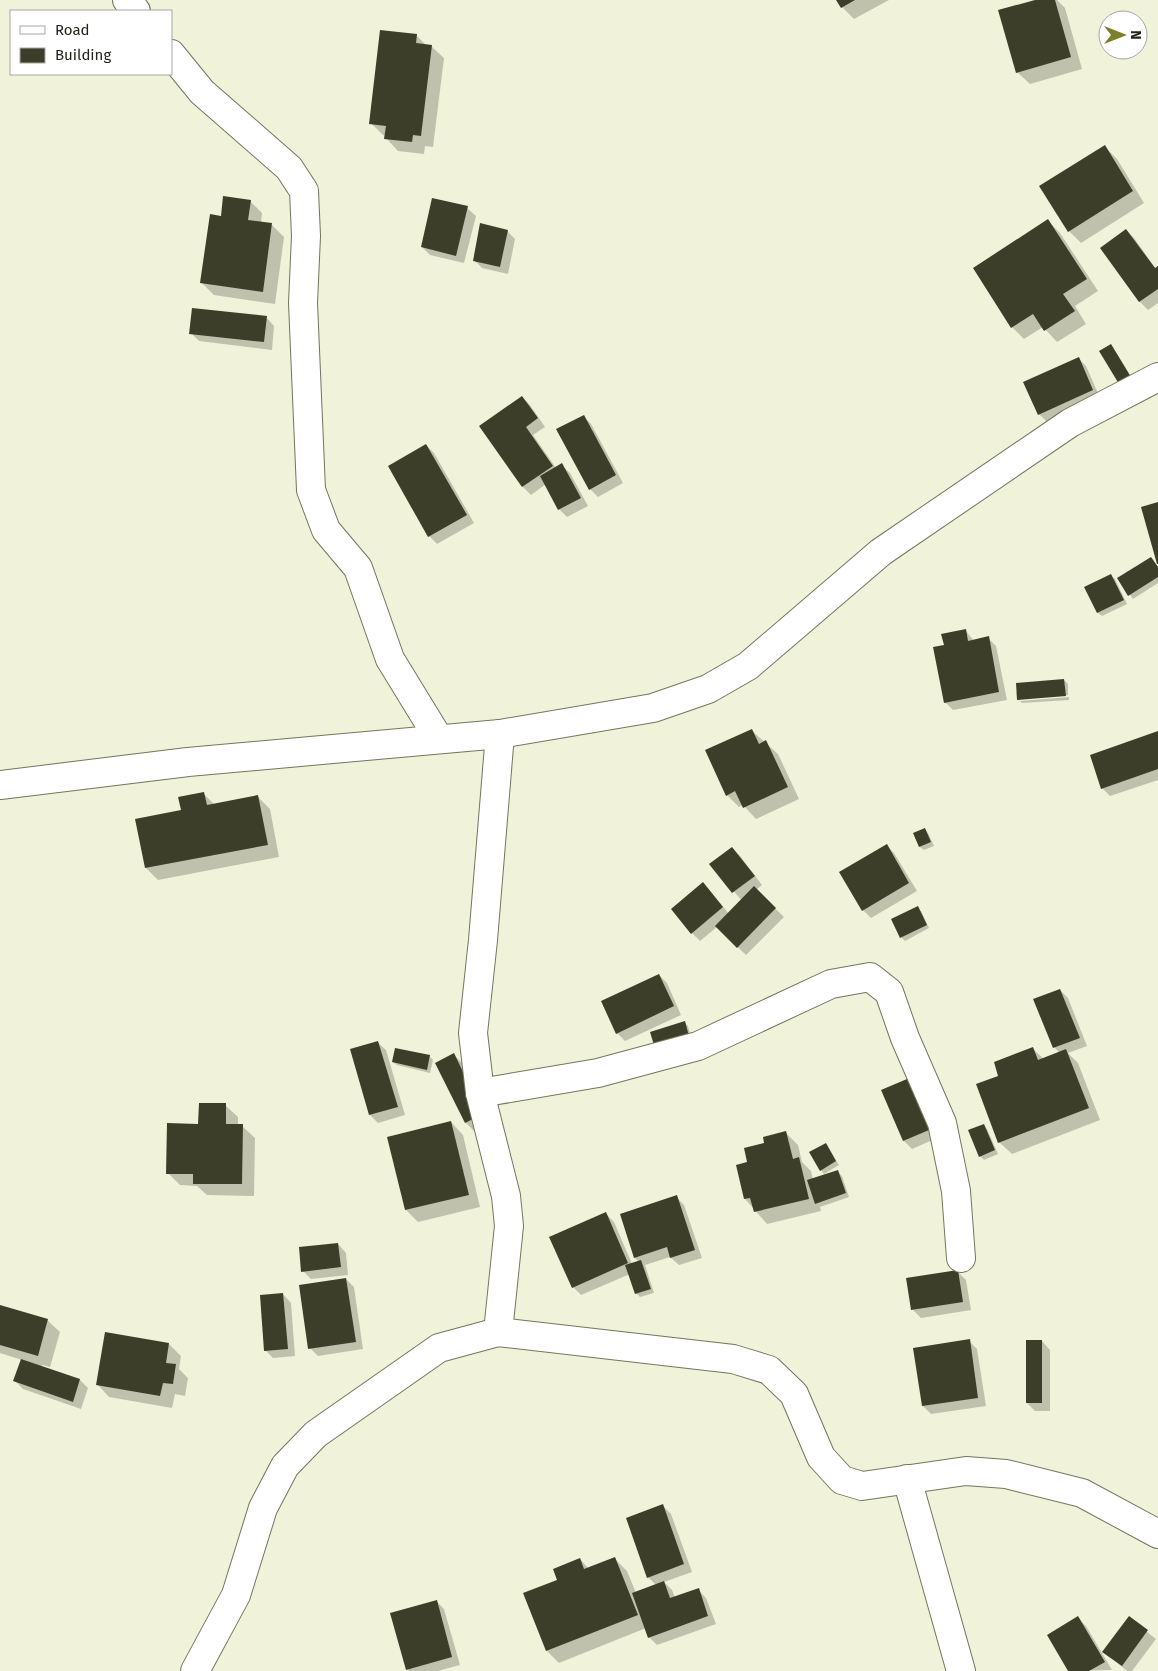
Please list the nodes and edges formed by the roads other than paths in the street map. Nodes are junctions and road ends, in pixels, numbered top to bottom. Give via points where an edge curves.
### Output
1 (127, 0) edge
2 (135, 10) edge
3 (172, 55) edge
4 (1158, 377) edge
5 (500, 734) junction
6 (439, 739) junction
7 (0, 785) edge
8 (480, 1093) junction
9 (961, 1258) dead end
10 (498, 1332) junction
11 (907, 1479) junction
12 (1158, 1534) edge
13 (195, 1671) edge
14 (961, 1671) edge

1 - 2 street
3 - 6 street via 202,92 290,168 304,191 303,303 311,490 326,530 358,568 390,659
4 - 5 street via 1070,423 881,552 748,666 708,689 653,708
5 - 6 street
5 - 8 street via 473,1033
6 - 7 street via 188,762
8 - 9 street via 598,1073 698,1046 831,984 870,977 889,992 942,1123 956,1191
8 - 10 street via 506,1196 509,1226
10 - 11 street via 733,1359 769,1370 794,1394 821,1457 842,1480 862,1486
10 - 13 street via 439,1348 316,1434 285,1466 263,1508 236,1595
11 - 12 street via 966,1471 1006,1474 1082,1493
11 - 14 street

